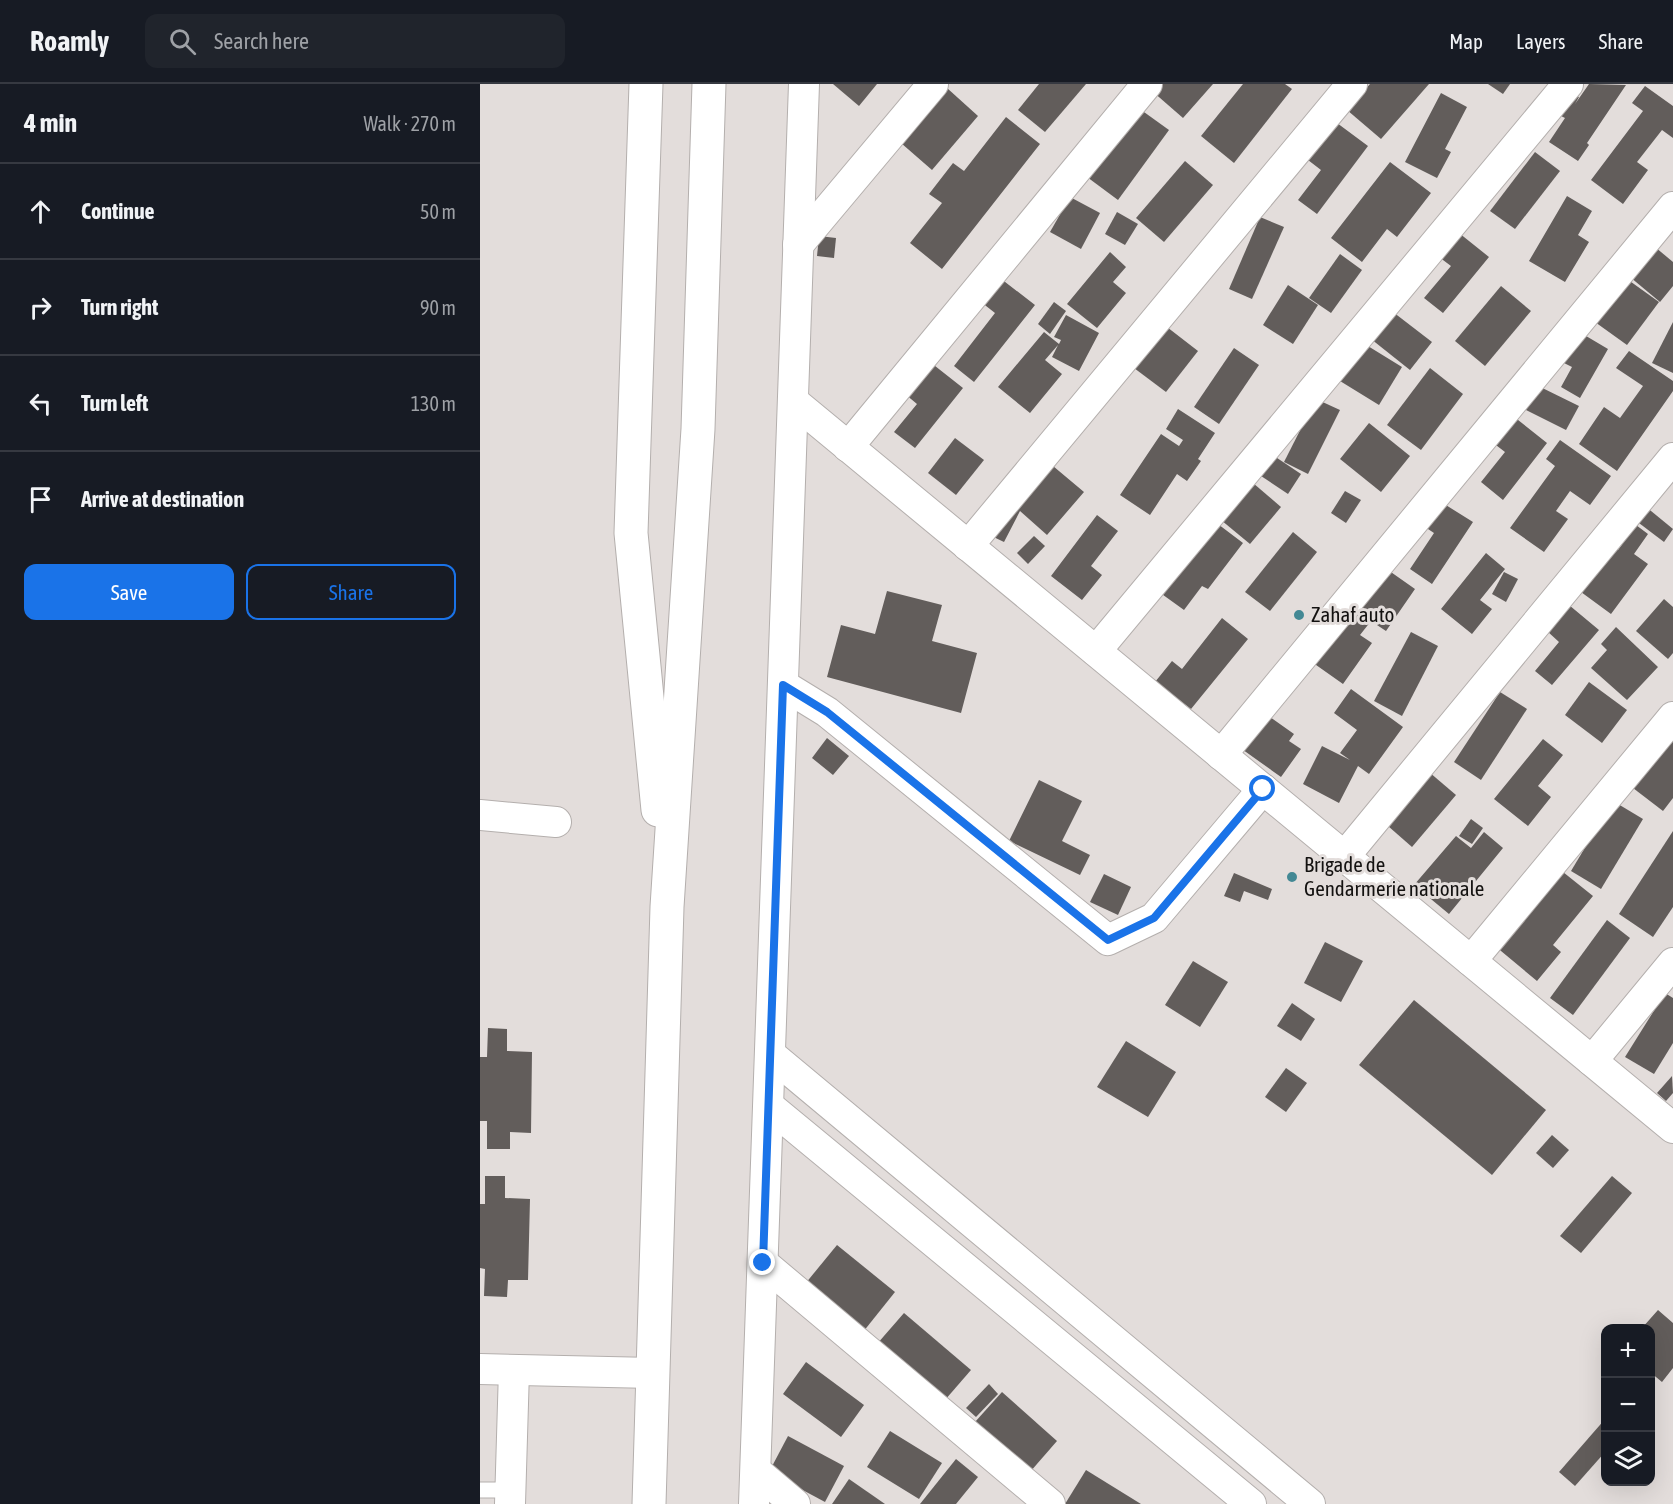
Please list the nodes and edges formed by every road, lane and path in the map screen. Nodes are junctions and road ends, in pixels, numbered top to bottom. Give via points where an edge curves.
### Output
1 (646, 84) edge
2 (709, 84) edge
3 (804, 84) edge
4 (933, 84) edge
5 (1147, 84) edge
6 (1352, 84) edge
7 (1568, 84) edge
8 (1673, 207) edge
9 (798, 245) junction
10 (793, 401) junction
11 (848, 447) junction
12 (1673, 458) edge
13 (968, 546) junction
14 (1096, 651) junction
15 (783, 685) junction
16 (1673, 717) edge
17 (1221, 754) junction
18 (1263, 789) junction
19 (480, 815) edge
20 (556, 822) dead end
21 (1344, 857) junction
22 (667, 907) junction
23 (1471, 961) junction
24 (1673, 963) edge
25 (770, 1054) junction
26 (1592, 1061) junction
27 (769, 1106) junction
28 (1673, 1128) edge
29 (763, 1263) junction
30 (480, 1369) edge
31 (514, 1370) junction
32 (653, 1373) junction
33 (756, 1471) junction
34 (480, 1490) edge
35 (510, 1497) edge
36 (649, 1504) edge
37 (754, 1504) edge
38 (795, 1504) edge
39 (1050, 1504) edge
40 (1251, 1504) edge
41 (1310, 1504) edge

1 - 22 main road via 631,533
2 - 22 main road via 698,429
3 - 9 street
4 - 9 street
5 - 11 street
6 - 13 street
7 - 14 street
8 - 17 street
9 - 10 street
10 - 11 street
10 - 15 street
11 - 13 street
12 - 21 street
13 - 14 street
14 - 17 street
15 - 18 street via 827,712 1108,940 1154,918
15 - 25 street
16 - 23 street
17 - 18 street
18 - 21 street
19 - 20 street
21 - 23 street
22 - 32 main road
23 - 26 street
24 - 26 street
25 - 27 street
25 - 41 street
26 - 28 street
27 - 29 street
27 - 40 street
29 - 33 street
29 - 39 street
30 - 31 street
31 - 32 street
31 - 35 street
32 - 36 main road
33 - 37 street
33 - 38 street
34 - 35 lane

